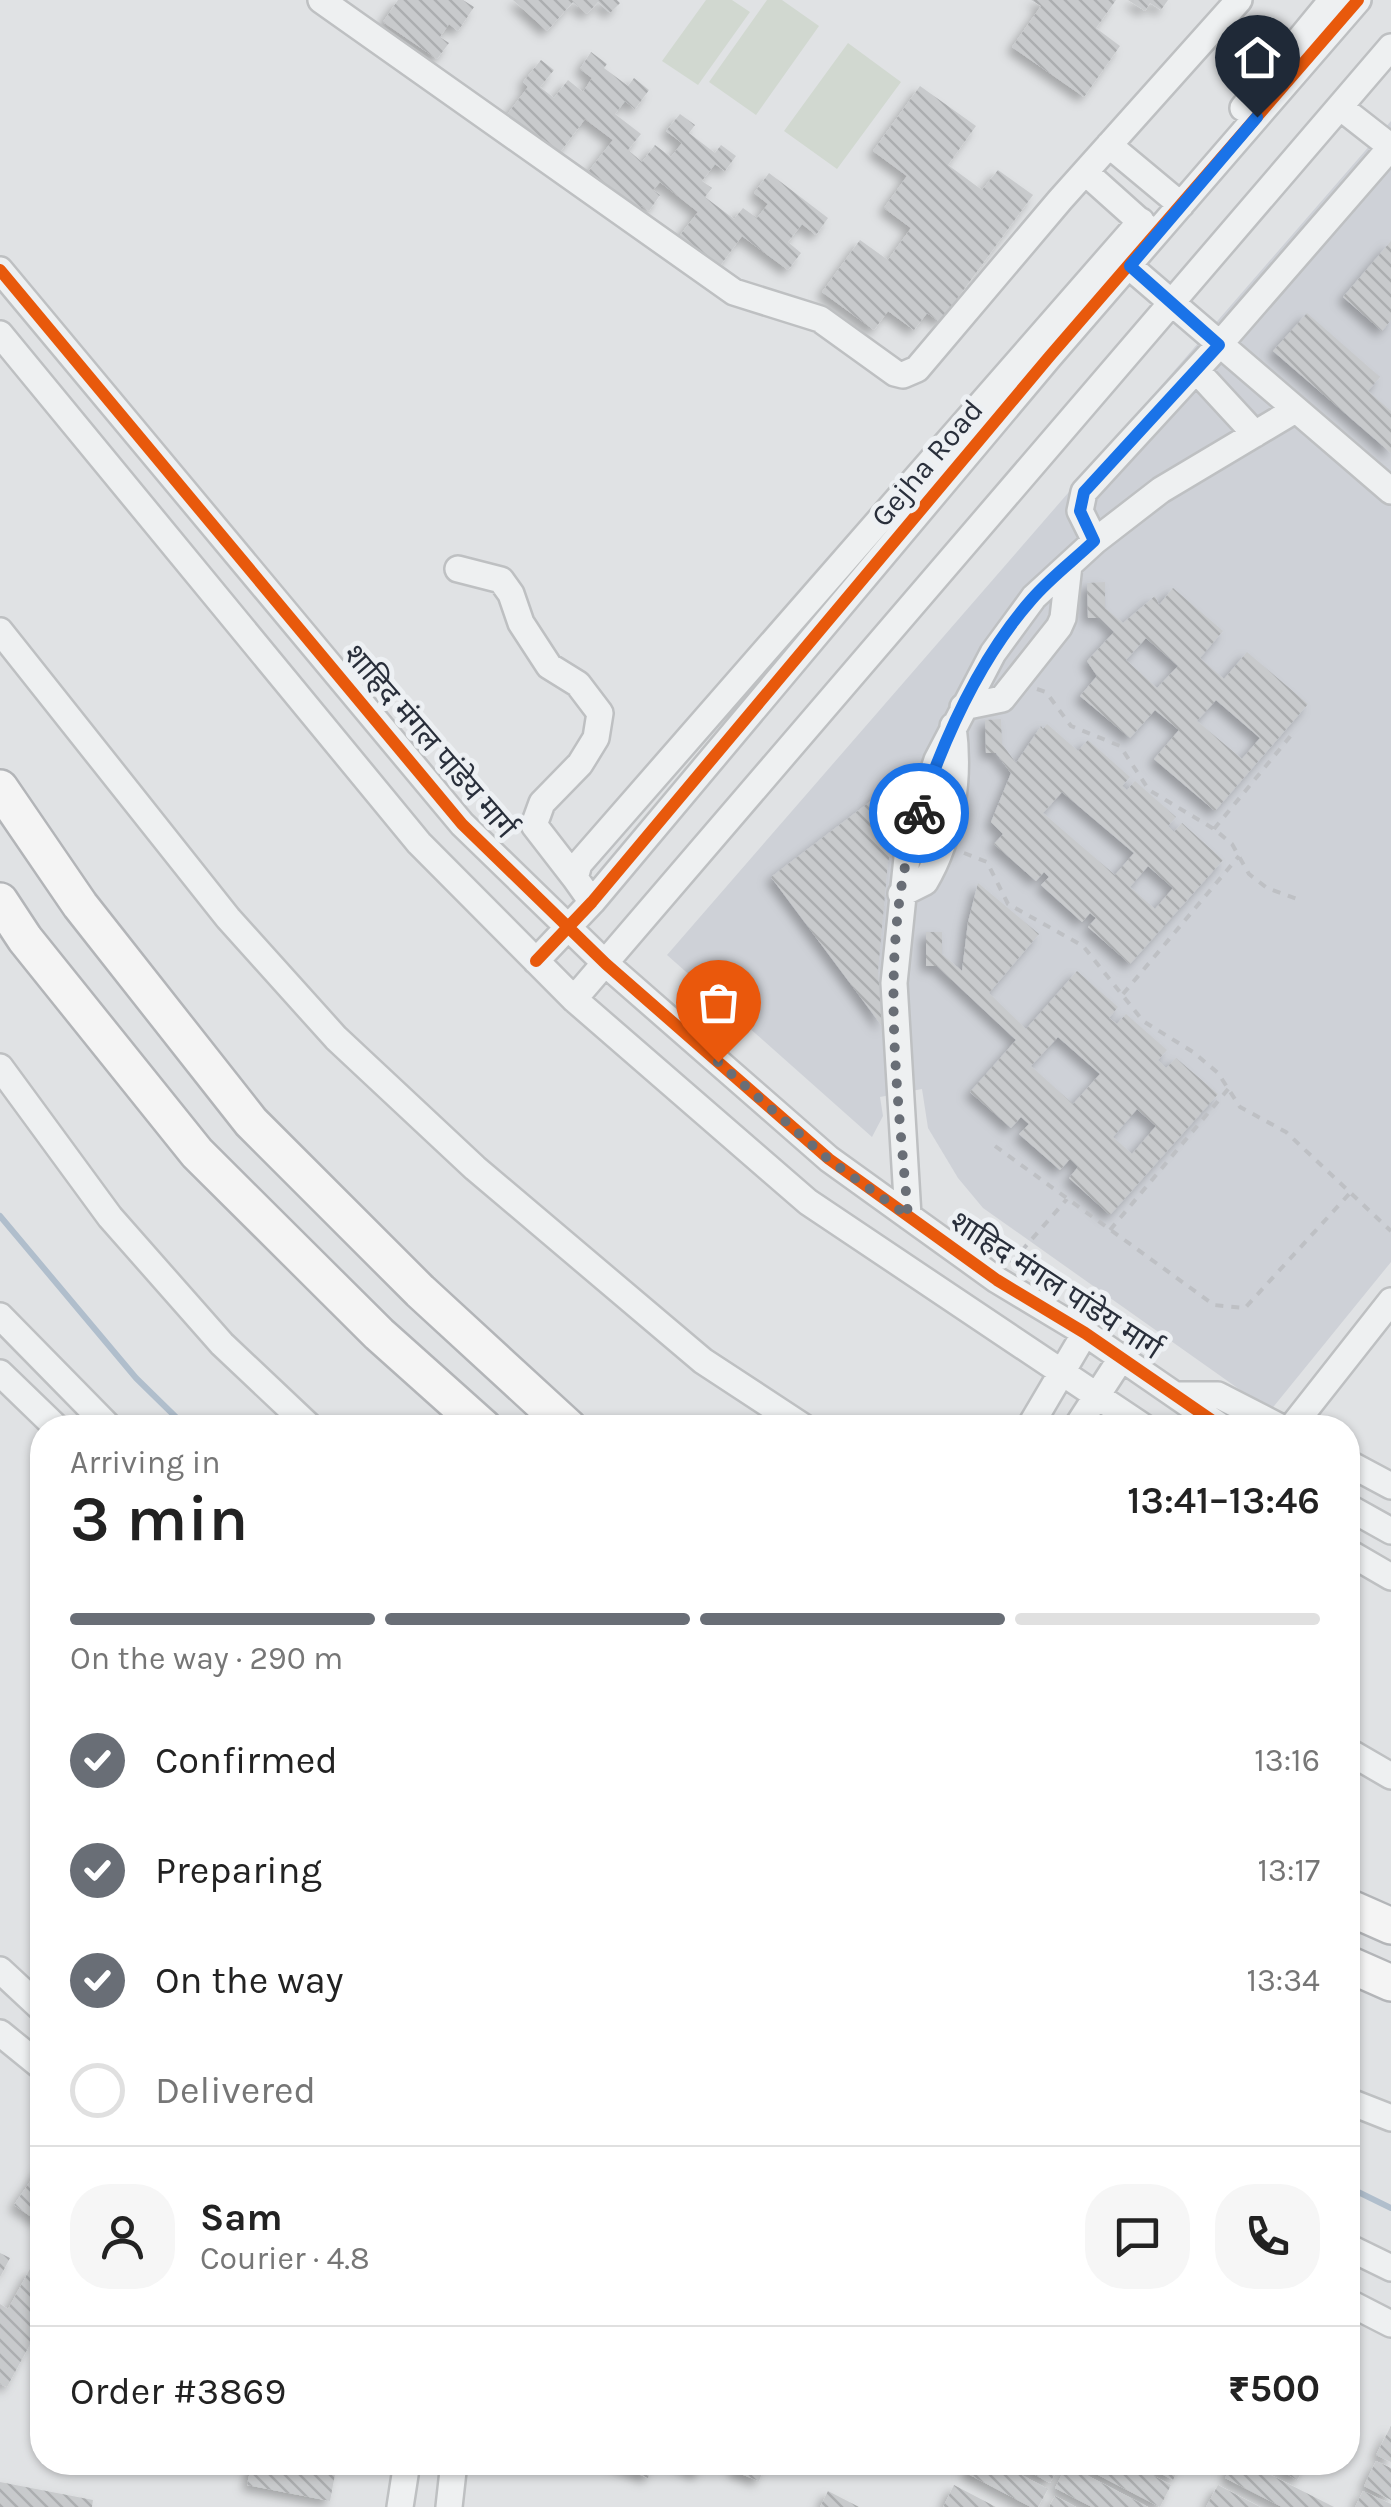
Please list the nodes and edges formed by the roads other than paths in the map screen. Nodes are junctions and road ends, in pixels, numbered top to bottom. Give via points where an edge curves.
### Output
1 (321, 0) edge
2 (1239, 0) edge
3 (1332, 0) edge
4 (1358, 0) edge
5 (1391, 47) edge
6 (1340, 107) junction
7 (1110, 145) junction
8 (1085, 172) junction
9 (1170, 195) junction
10 (1144, 224) junction
11 (1130, 266) junction
12 (0, 270) edge
13 (1172, 303) junction
14 (0, 334) edge
15 (1219, 345) junction
16 (1196, 370) junction
17 (1294, 410) junction
18 (1255, 434) junction
19 (1391, 491) edge
20 (1094, 541) junction
21 (867, 554) junction
22 (1069, 565) junction
23 (458, 569) dead end
24 (0, 630) edge
25 (958, 717) junction
26 (0, 788) edge
27 (574, 878) junction
28 (900, 894) junction
29 (0, 901) edge
30 (592, 902) junction
31 (570, 926) junction
32 (536, 961) junction
33 (606, 964) junction
34 (574, 999) junction
35 (0, 1067) edge
36 (908, 1216) junction
37 (1391, 1301) edge
38 (0, 1316) edge
39 (1086, 1333) junction
40 (32, 1350) junction
41 (1122, 1357) junction
42 (1061, 1372) junction
43 (1, 1375) edge
44 (1176, 1395) junction
45 (1098, 1396) junction
46 (43, 1415) edge
47 (97, 1415) edge
48 (297, 1415) edge
49 (469, 1415) edge
50 (555, 1415) edge
51 (784, 1415) edge
52 (1036, 1415) edge
53 (1085, 1415) edge
54 (1126, 1415) edge
55 (1205, 1415) edge
56 (1257, 1415) edge
57 (1301, 1415) edge
58 (1360, 1469) edge
59 (1391, 1486) edge
60 (1360, 1514) edge
61 (1391, 1531) edge
62 (1360, 1559) edge
63 (1391, 1577) edge
64 (1360, 1758) edge
65 (1391, 1776) edge
66 (1360, 1912) edge
67 (1391, 1926) edge
68 (1360, 1969) edge
69 (0, 1970) edge
70 (1391, 1982) edge
71 (30, 1997) edge
72 (0, 2034) edge
73 (30, 2058) edge
74 (1360, 2106) edge
75 (1391, 2118) edge
76 (1360, 2253) edge
77 (1391, 2268) edge
78 (1360, 2308) edge
79 (1391, 2324) edge
80 (405, 2475) edge
81 (453, 2475) edge
82 (400, 2507) edge
83 (449, 2507) edge

1 - 8 street via 734,292 820,319 903,376 917,369
2 - 7 street
3 - 9 street
4 - 9 street, Gejha Road
5 - 6 street
6 - 13 street
6 - 15 street via 1391,147
7 - 8 street
7 - 9 street
8 - 10 street
9 - 10 street, Gejha Road
10 - 11 street, Gejha Road
10 - 21 street
11 - 13 street
11 - 21 street, Gejha Road
12 - 31 street, शाहिद मंगल पांडेय मार्ग via 462,824
13 - 15 street
13 - 33 street
14 - 32 street via 419,843
15 - 16 street
15 - 17 street
16 - 18 street
16 - 20 street via 1084,492 1080,511
17 - 18 street
17 - 19 street
18 - 20 street via 1175,480
20 - 22 street
21 - 27 street via 579,864
21 - 30 street, Gejha Road
22 - 25 street via 1028,603
22 - 25 street via 1063,618 1018,681 1002,699
23 - 27 street via 501,580 549,666 578,684 600,713 596,738 542,803 534,825
24 - 51 street via 228,918 336,1038 475,1168 703,1361
25 - 28 street via 936,760
25 - 28 street via 957,773 942,844 925,882
26 - 50 highway via 80,904 250,1122
27 - 30 street
28 - 36 street via 894,996
29 - 49 highway via 197,1153
30 - 31 street, Gejha Road
31 - 32 street, Gejha Road
31 - 33 street, शाहिद मंगल पांडेय मार्ग
32 - 34 street
33 - 34 street
33 - 36 street, शाहिद मंगल पांडेय मार्ग via 829,1160
34 - 42 street via 808,1202
35 - 48 street via 110,1217 222,1344
36 - 39 street, शाहिद मंगल पांडेय मार्ग
37 - 57 street
38 - 40 street
39 - 41 street, शाहिद मंगल पांडेय मार्ग
39 - 42 street
40 - 43 street
40 - 47 street
41 - 44 street, शाहिद मंगल पांडेय मार्ग
41 - 45 street
42 - 45 street
42 - 52 street
43 - 46 street
44 - 55 street, शाहिद मंगल पांडेय मार्ग
44 - 56 street via 1218,1395
45 - 53 street
45 - 54 street
58 - 59 street
60 - 61 street
62 - 63 street
64 - 65 street
66 - 67 highway
68 - 70 highway
69 - 71 street
72 - 73 street
74 - 75 street
76 - 77 street
78 - 79 street
80 - 82 street
81 - 83 street

